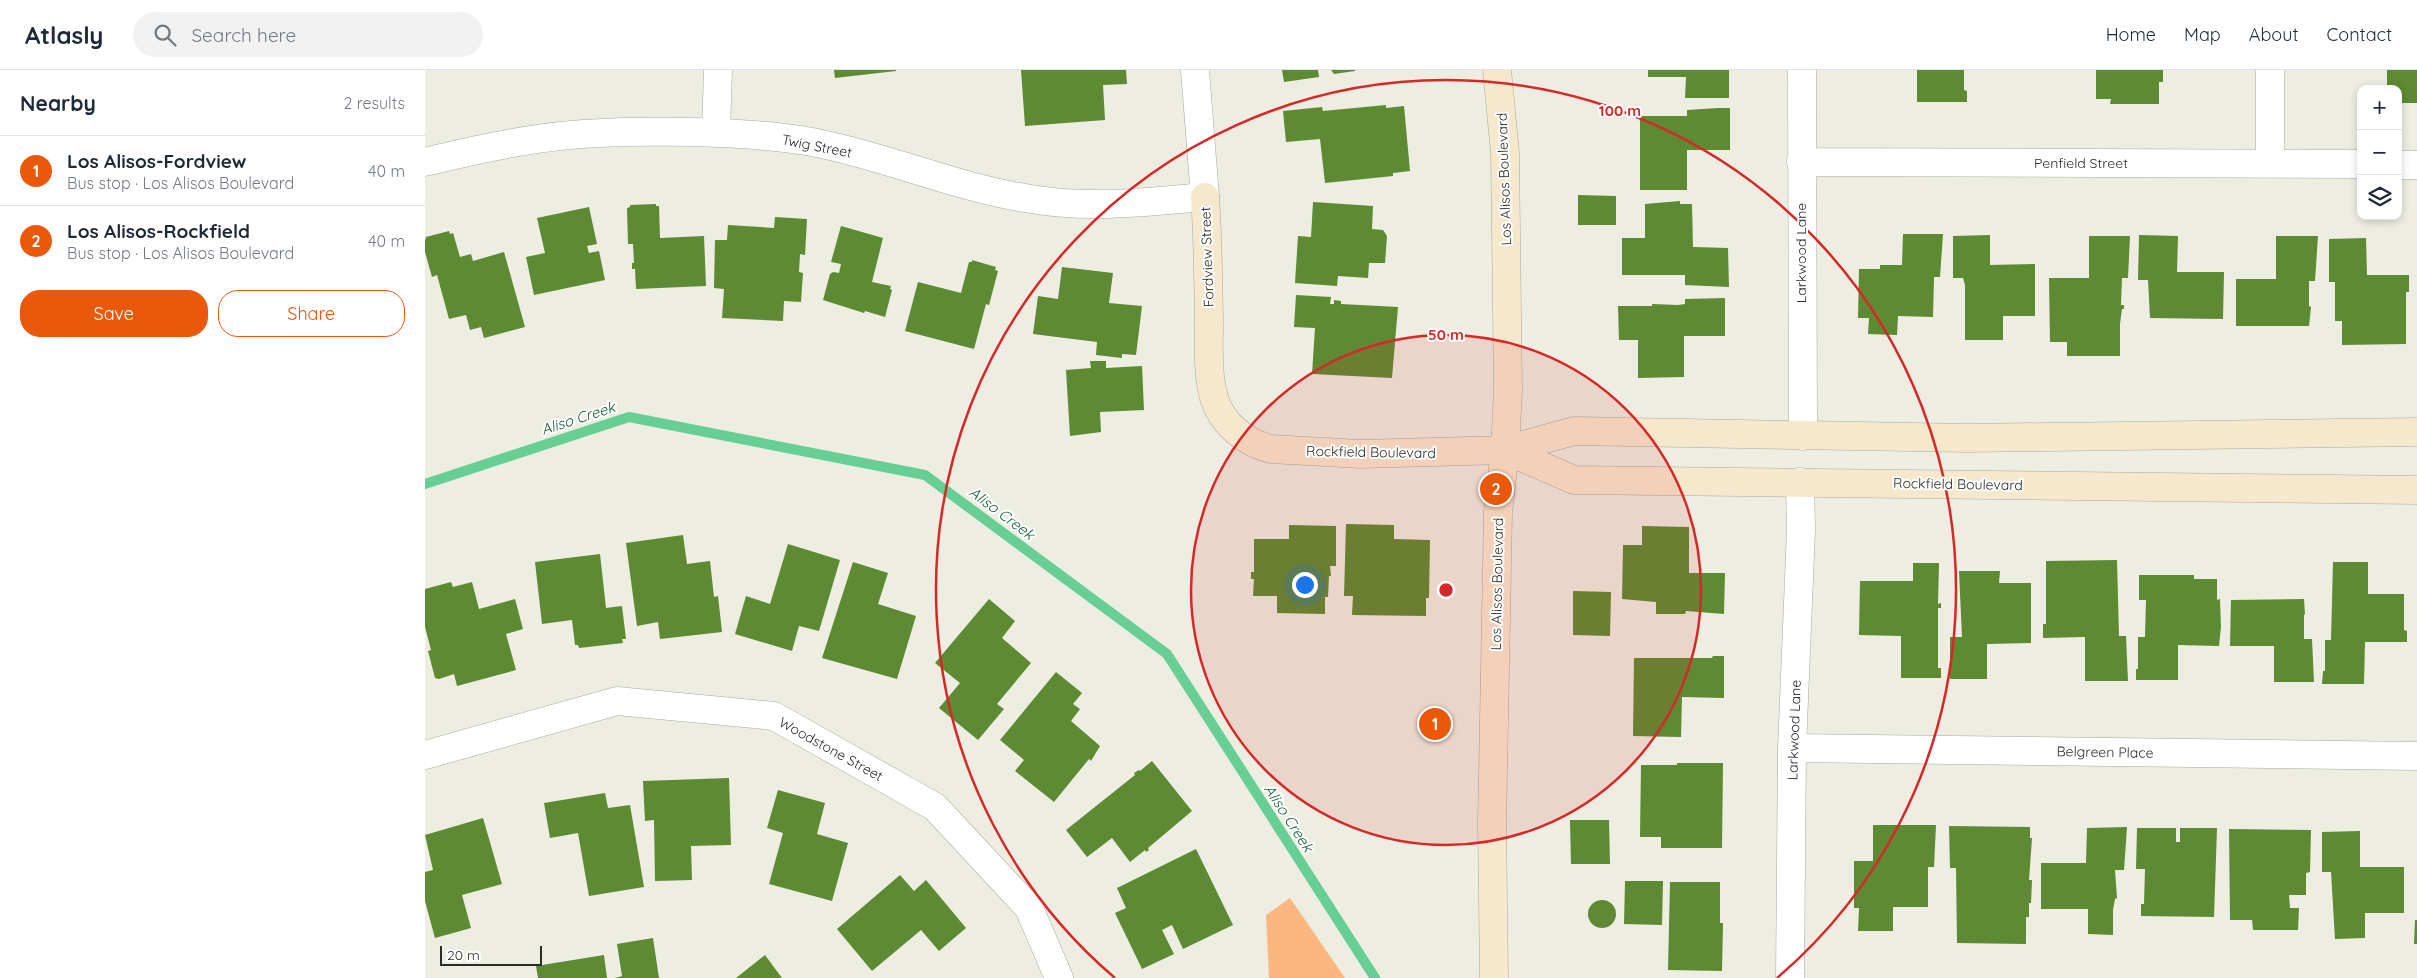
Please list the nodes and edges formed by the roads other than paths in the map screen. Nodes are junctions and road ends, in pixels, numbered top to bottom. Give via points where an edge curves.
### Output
1 (718, 70) edge
2 (1195, 70) edge
3 (1497, 70) edge
4 (1802, 70) edge
5 (2270, 70) edge
6 (716, 133) junction
7 (425, 162) edge
8 (1801, 162) junction
9 (2270, 163) junction
10 (2357, 164) edge
11 (2402, 165) edge
12 (2417, 165) edge
13 (1205, 196) junction
14 (2417, 432) edge
15 (1241, 435) joint
16 (1803, 436) junction
17 (1505, 450) junction
18 (1800, 482) junction
19 (2417, 490) edge
20 (1792, 748) junction
21 (425, 755) edge
22 (2417, 756) edge
23 (1059, 978) edge
24 (1494, 978) edge
25 (1790, 978) edge

1 - 6 street
2 - 13 street, Fordview Street
3 - 17 main road, Los Alisos Boulevard via 1505,153 1509,390
4 - 8 street, Larkwood Lane
5 - 9 street
6 - 7 street, Twig Street via 600,133 477,150
6 - 13 street, Twig Street via 811,142 972,188 1031,200 1095,206
8 - 9 street, Penfield Street
8 - 16 street, Larkwood Lane
9 - 10 street, Penfield Street
11 - 12 street
13 - 15 main road, Fordview Street via 1209,370 1215,399 1225,420
14 - 16 main road, Rockfield Boulevard via 1968,438
15 - 17 main road, Rockfield Boulevard via 1260,447 1283,451 1433,454
16 - 17 main road, Rockfield Boulevard via 1575,431
17 - 18 main road, Rockfield Boulevard via 1574,480
17 - 24 main road, Los Alisos Boulevard via 1497,524 1492,824
18 - 19 main road, Rockfield Boulevard
18 - 20 street, Larkwood Lane
20 - 22 street, Belgreen Place
20 - 25 street, Larkwood Lane
21 - 23 street, Woodstone Street via 617,701 774,716 935,807 1029,908

